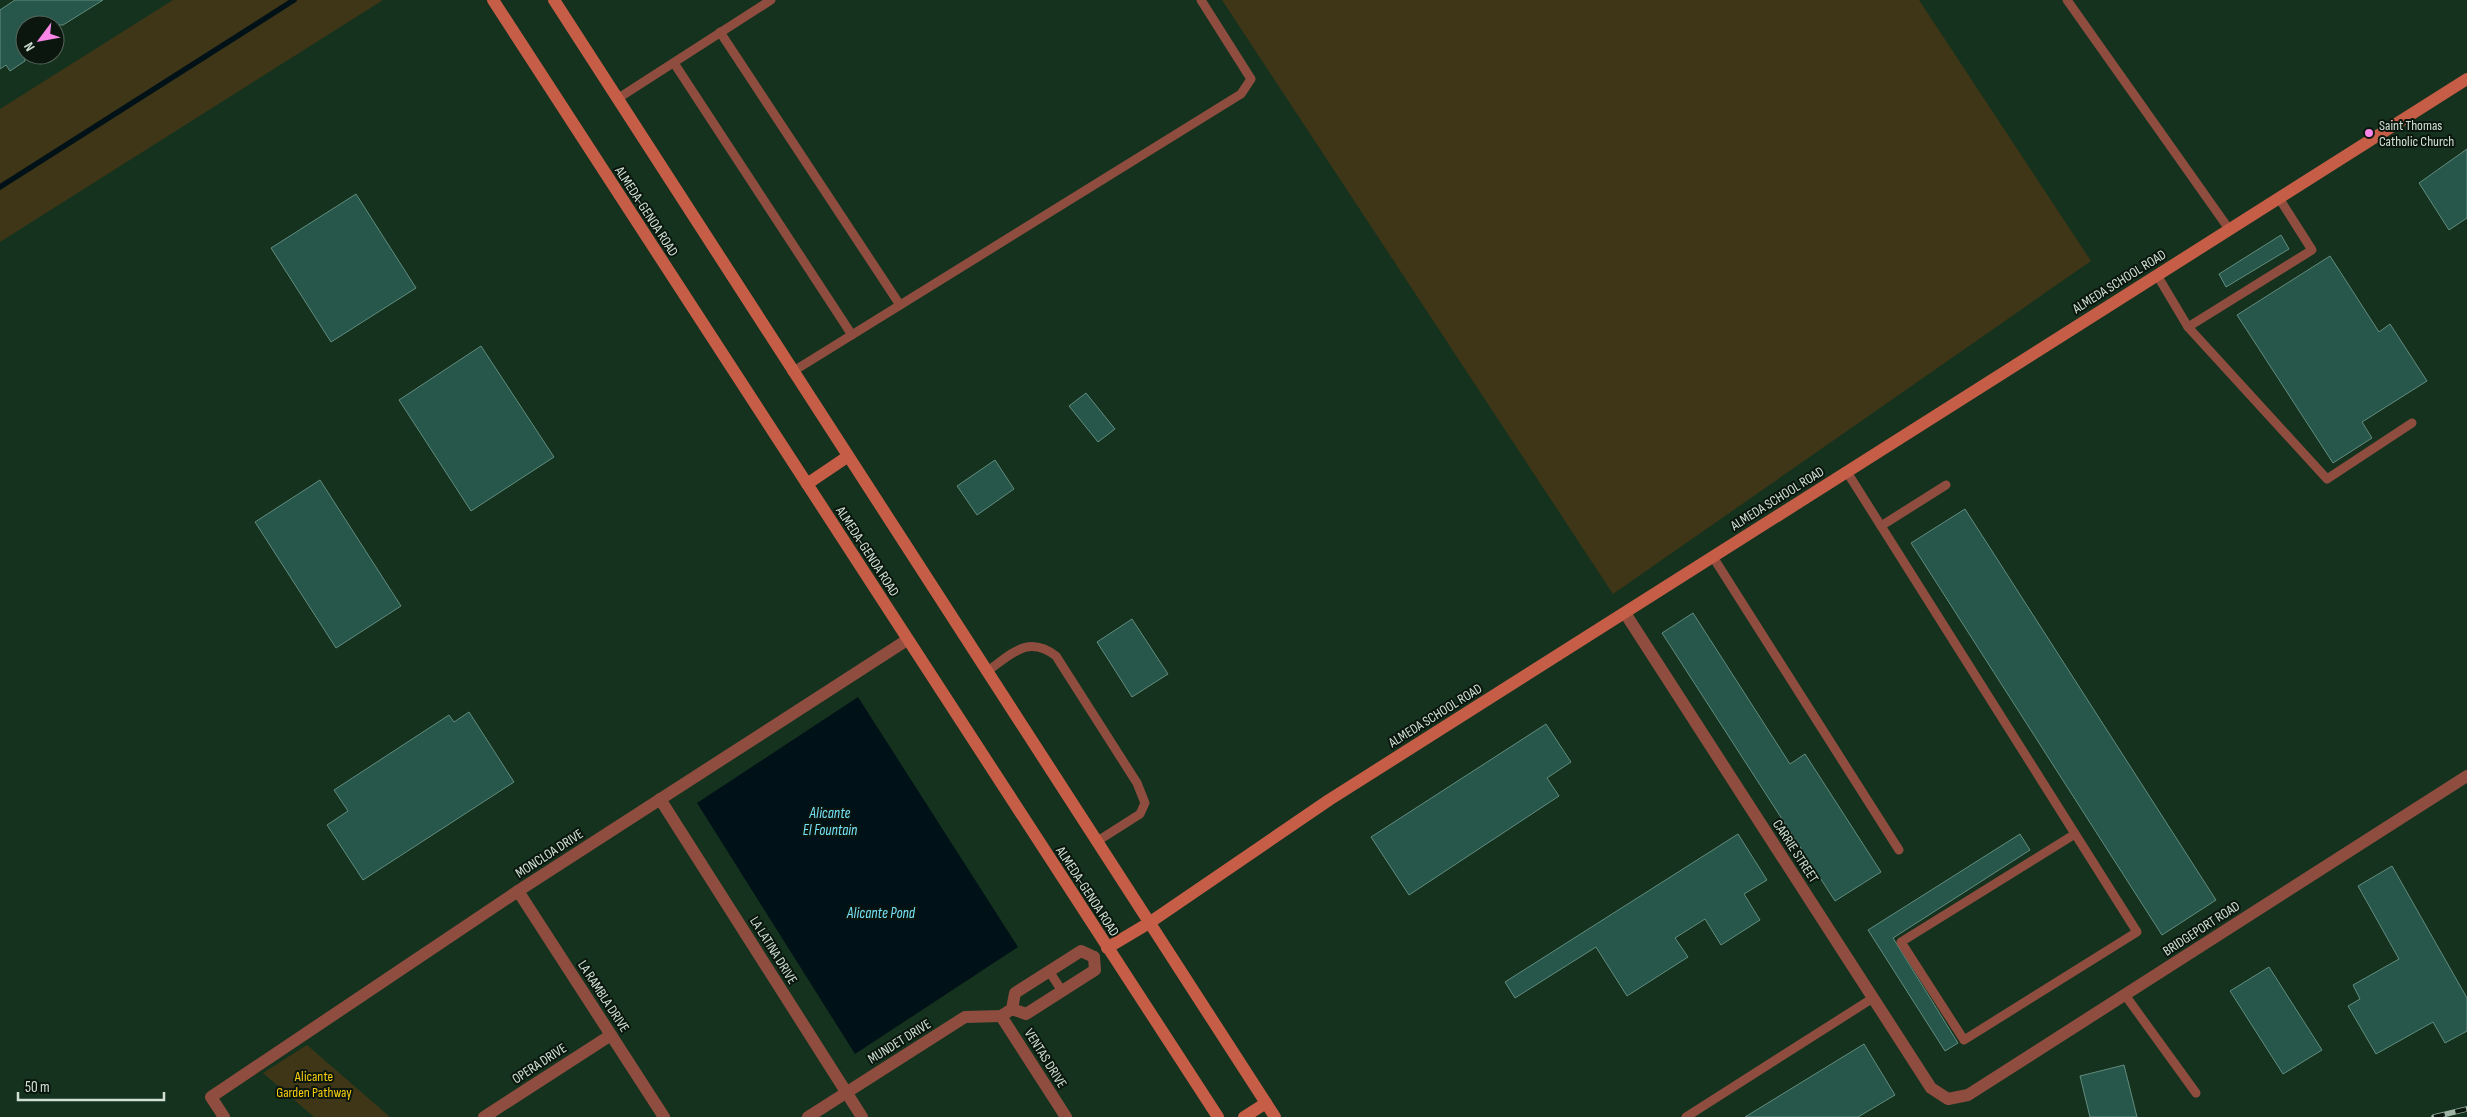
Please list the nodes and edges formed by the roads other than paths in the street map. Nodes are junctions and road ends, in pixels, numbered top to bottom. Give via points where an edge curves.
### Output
1 (493, 0) edge
2 (554, 0) edge
3 (771, 0) edge
4 (1201, 0) edge
5 (2067, 0) edge
6 (720, 32) junction
7 (674, 63) junction
8 (2467, 78) edge
9 (617, 99) junction
10 (2279, 198) junction
11 (2229, 229) junction
12 (2157, 276) junction
13 (900, 305) junction
14 (2188, 328) junction
15 (852, 335) junction
16 (792, 372) junction
17 (2412, 423) dead end
18 (847, 457) junction
19 (1846, 472) junction
20 (807, 484) junction
21 (1946, 484) dead end
22 (1881, 526) junction
23 (1713, 557) junction
24 (1625, 613) junction
25 (907, 640) junction
26 (986, 672) junction
27 (2467, 776) edge
28 (660, 798) junction
29 (2075, 834) junction
30 (1096, 842) junction
31 (1899, 850) dead end
32 (518, 891) junction
33 (1149, 923) junction
34 (1107, 948) junction
35 (1094, 957) junction
36 (1050, 971) junction
37 (1062, 991) junction
38 (2125, 995) junction
39 (1873, 998) junction
40 (1007, 1012) junction
41 (611, 1035) junction
42 (846, 1092) junction
43 (2196, 1093) dead end
44 (1948, 1099) joint
45 (1266, 1103) junction
46 (224, 1117) edge
47 (484, 1117) edge
48 (664, 1117) edge
49 (808, 1117) edge
50 (862, 1117) edge
51 (1066, 1117) edge
52 (1218, 1117) edge
53 (1244, 1117) edge
54 (1274, 1117) edge
55 (1686, 1117) edge

1 - 20 main road, ALMEDA-GENOA ROAD
2 - 9 main road
3 - 6 lane
4 - 13 lane via 1250,79 1241,94
5 - 11 lane
6 - 7 lane
6 - 13 lane
7 - 9 lane
7 - 15 lane
8 - 10 main road, ALMEDA SCHOOL ROAD
9 - 16 main road
10 - 11 main road, ALMEDA SCHOOL ROAD
10 - 14 lane via 2312,250
11 - 12 main road, ALMEDA SCHOOL ROAD
12 - 14 lane
12 - 19 main road, ALMEDA SCHOOL ROAD
13 - 15 lane
14 - 17 lane via 2327,479
15 - 16 lane
16 - 18 main road
18 - 20 main road
18 - 26 main road
19 - 22 lane
19 - 23 main road, ALMEDA SCHOOL ROAD
20 - 25 main road, ALMEDA-GENOA ROAD
21 - 22 lane
22 - 29 lane
23 - 24 main road, ALMEDA SCHOOL ROAD
23 - 31 lane
24 - 33 main road, ALMEDA SCHOOL ROAD via 1329,800
24 - 39 street, CARRIE STREET
25 - 28 street, MONCLOA DRIVE
25 - 34 main road, ALMEDA-GENOA ROAD
26 - 30 main road
26 - 30 lane via 1022,647 1045,647 1056,656 1137,783 1145,802 1140,814
27 - 38 street, BRIDGEPORT ROAD
28 - 32 street, MONCLOA DRIVE
28 - 42 street, LA LATINA DRIVE
29 - 29 lane via 1901,942 1964,1040 2137,932
30 - 33 main road
32 - 41 street, LA RAMBLA DRIVE
32 - 46 street, MONCLOA DRIVE via 211,1097
33 - 34 main road, ALMEDA SCHOOL ROAD
33 - 45 main road
34 - 35 street
34 - 52 main road, ALMEDA-GENOA ROAD
35 - 36 street via 1081,951
35 - 37 street, MUNDET DRIVE via 1095,970
36 - 37 lane
36 - 40 street via 1015,993
37 - 40 street, MUNDET DRIVE via 1026,1014
38 - 43 lane
38 - 44 street, BRIDGEPORT ROAD via 1968,1095
39 - 44 street, CARRIE STREET via 1931,1088
39 - 55 lane
40 - 42 street, MUNDET DRIVE via 965,1017
40 - 51 street, VENTAS DRIVE
41 - 47 street, OPERA DRIVE
41 - 48 street, LA RAMBLA DRIVE
42 - 49 street, MUNDET DRIVE
42 - 50 street, LA LATINA DRIVE
45 - 53 main road
45 - 54 main road

